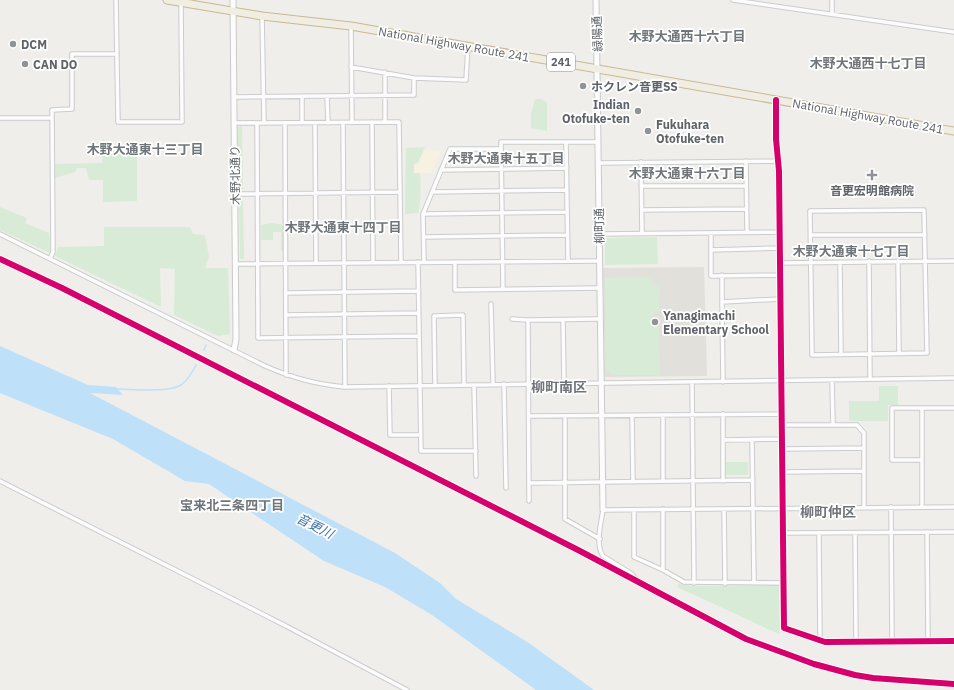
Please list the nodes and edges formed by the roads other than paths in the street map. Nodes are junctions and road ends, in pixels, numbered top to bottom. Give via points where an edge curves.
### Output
1 (116, 0) edge
2 (167, 0) edge
3 (233, 0) edge
4 (596, 0) edge
5 (733, 0) edge
6 (832, 0) edge
7 (181, 2) junction
8 (232, 11) junction
9 (832, 14) junction
10 (262, 16) junction
11 (351, 26) junction
12 (954, 32) edge
13 (468, 46) junction
14 (118, 54) junction
15 (352, 67) junction
16 (598, 69) junction
17 (385, 72) junction
18 (414, 78) junction
19 (385, 95) junction
20 (302, 96) junction
21 (327, 96) junction
22 (352, 96) junction
23 (234, 97) junction
24 (263, 97) junction
25 (776, 100) junction
26 (0, 118) edge
27 (52, 118) junction
28 (343, 122) junction
29 (352, 122) junction
30 (372, 122) junction
31 (386, 122) junction
32 (234, 123) junction
33 (257, 123) junction
34 (264, 123) junction
35 (285, 123) junction
36 (302, 123) junction
37 (315, 123) junction
38 (328, 123) junction
39 (954, 130) edge
40 (566, 142) junction
41 (598, 142) junction
42 (501, 149) junction
43 (746, 161) junction
44 (779, 161) junction
45 (641, 162) junction
46 (599, 163) junction
47 (567, 168) junction
48 (501, 169) junction
49 (441, 170) junction
50 (641, 186) junction
51 (746, 186) junction
52 (567, 190) junction
53 (502, 191) junction
54 (400, 192) junction
55 (432, 192) junction
56 (285, 193) junction
57 (315, 193) junction
58 (344, 193) junction
59 (372, 193) junction
60 (235, 194) junction
61 (257, 194) junction
62 (746, 209) junction
63 (642, 210) junction
64 (567, 212) junction
65 (502, 213) junction
66 (423, 214) junction
67 (747, 232) junction
68 (780, 232) junction
69 (711, 233) junction
70 (0, 234) edge
71 (600, 234) junction
72 (642, 234) junction
73 (567, 235) junction
74 (811, 235) junction
75 (924, 235) junction
76 (502, 236) junction
77 (424, 237) junction
78 (780, 248) junction
79 (711, 250) junction
80 (0, 259) edge
81 (50, 259) junction
82 (568, 261) junction
83 (600, 261) junction
84 (869, 261) junction
85 (898, 261) junction
86 (925, 261) junction
87 (954, 261) edge
88 (401, 262) junction
89 (418, 262) junction
90 (424, 262) junction
91 (455, 262) junction
92 (503, 262) junction
93 (811, 262) junction
94 (840, 262) junction
95 (316, 263) junction
96 (344, 263) junction
97 (373, 263) junction
98 (780, 263) junction
99 (236, 264) junction
100 (258, 264) junction
101 (286, 264) junction
102 (722, 275) junction
103 (781, 275) junction
104 (600, 288) junction
105 (503, 289) junction
106 (418, 291) junction
107 (344, 292) junction
108 (286, 293) junction
109 (781, 299) junction
110 (722, 302) junction
111 (491, 304) dead end
112 (418, 313) junction
113 (344, 314) junction
114 (286, 315) junction
115 (512, 319) dead end
116 (600, 319) junction
117 (528, 320) junction
118 (563, 320) junction
119 (419, 336) junction
120 (344, 337) junction
121 (286, 338) junction
122 (234, 350) junction
123 (899, 353) junction
124 (841, 354) junction
125 (870, 354) junction
126 (286, 375) junction
127 (954, 378) edge
128 (870, 379) junction
129 (832, 380) junction
130 (782, 381) junction
131 (602, 382) junction
132 (692, 382) junction
133 (723, 382) junction
134 (564, 383) junction
135 (492, 384) junction
136 (504, 384) junction
137 (528, 384) junction
138 (464, 385) junction
139 (474, 385) junction
140 (389, 386) junction
141 (420, 386) junction
142 (435, 386) junction
143 (345, 387) junction
144 (922, 408) junction
145 (954, 408) edge
146 (693, 414) junction
147 (723, 414) junction
148 (782, 414) junction
149 (602, 415) junction
150 (632, 415) junction
151 (662, 415) junction
152 (529, 416) junction
153 (565, 416) junction
154 (833, 424) junction
155 (783, 425) junction
156 (420, 435) junction
157 (783, 439) junction
158 (723, 440) junction
159 (752, 440) junction
160 (864, 448) junction
161 (783, 450) junction
162 (476, 451) junction
163 (922, 460) junction
164 (864, 471) junction
165 (783, 472) junction
166 (476, 476) dead end
167 (753, 480) junction
168 (0, 481) edge
169 (663, 481) junction
170 (693, 481) junction
171 (723, 481) junction
172 (602, 482) junction
173 (633, 482) junction
174 (529, 483) junction
175 (565, 483) junction
176 (506, 488) dead end
177 (530, 502) dead end
178 (864, 507) junction
179 (891, 507) junction
180 (922, 507) junction
181 (954, 507) edge
182 (753, 508) junction
183 (783, 508) junction
184 (663, 509) junction
185 (694, 509) junction
186 (724, 509) junction
187 (603, 510) junction
188 (634, 510) junction
189 (892, 532) junction
190 (927, 532) junction
191 (954, 532) edge
192 (784, 533) junction
193 (819, 534) junction
194 (856, 534) junction
195 (600, 540) junction
196 (663, 570) junction
197 (636, 579) junction
198 (694, 583) junction
199 (754, 583) junction
200 (784, 583) junction
201 (725, 584) junction
202 (820, 640) junction
203 (928, 640) junction
204 (856, 641) junction
205 (892, 641) junction
206 (954, 641) edge
207 (954, 684) edge
208 (407, 690) edge

1 - 14 street
2 - 7 highway, National Highway Route 241 / 241
3 - 8 street, 木野北通り
4 - 16 street, 緑陽通
5 - 9 street
6 - 9 street
7 - 8 highway, National Highway Route 241 / 241
7 - 14 street via 182,122 118,122
8 - 10 highway, National Highway Route 241 / 241
8 - 23 street, 木野北通り
9 - 12 street
10 - 11 highway, National Highway Route 241 / 241
10 - 24 street
11 - 13 highway, National Highway Route 241 / 241
11 - 15 street
13 - 16 highway, National Highway Route 241 / 241
13 - 18 street via 466,80
14 - 27 street via 72,54 72,109 52,110
15 - 17 street
15 - 22 street
16 - 25 highway, National Highway Route 241 / 241
16 - 41 street, 柳町通
17 - 18 street
17 - 19 street
18 - 19 street via 414,95
19 - 22 street
19 - 31 street
20 - 21 street
20 - 24 street
20 - 36 street
21 - 22 street
21 - 38 street
22 - 29 street
23 - 24 street
23 - 32 street, 木野北通り
24 - 34 street
25 - 39 highway, National Highway Route 241 / 241
25 - 44 street
26 - 27 street
27 - 81 street via 53,252
28 - 29 street
28 - 38 street
28 - 58 street
29 - 30 street
30 - 31 street
30 - 59 street
31 - 54 street via 399,122
32 - 33 street
32 - 60 street, 木野北通り
33 - 34 street
33 - 61 street
34 - 35 street
35 - 36 street
35 - 56 street
36 - 37 street
37 - 38 street
37 - 57 street
40 - 41 street
40 - 42 street via 501,142
40 - 47 street
41 - 46 street, 柳町通
42 - 48 street
42 - 49 street via 450,149
43 - 44 street
43 - 45 street
43 - 51 street
44 - 68 street
45 - 46 street
45 - 50 street
46 - 71 street, 柳町通
47 - 48 street
47 - 52 street
48 - 49 street
48 - 53 street
49 - 55 street
50 - 51 street
50 - 63 street
51 - 62 street
52 - 53 street
52 - 64 street
53 - 55 street
53 - 65 street
54 - 59 street
54 - 88 street
55 - 66 street
56 - 57 street
56 - 61 street
56 - 101 street
57 - 58 street
57 - 95 street
58 - 59 street
58 - 96 street
59 - 97 street
60 - 61 street
60 - 99 street, 木野北通り
61 - 100 street
62 - 63 street
62 - 67 street
63 - 72 street
64 - 65 street
64 - 73 street
65 - 66 street
65 - 76 street
66 - 77 street
67 - 68 street
67 - 69 street
68 - 78 street
69 - 72 street
69 - 79 street
70 - 81 street
71 - 72 street
71 - 83 street, 柳町通
73 - 76 street
73 - 82 street
74 - 75 street
74 - 75 street via 810,211 924,210
74 - 93 street
75 - 86 street
76 - 77 street
76 - 92 street
77 - 90 street
78 - 79 street
78 - 98 street
79 - 102 street via 711,276
80 - 197 street
81 - 122 street
82 - 83 street
82 - 92 street
83 - 104 street, 柳町通
84 - 85 street
84 - 94 street
84 - 125 street
85 - 86 street
85 - 123 street
86 - 87 street
86 - 123 street via 927,353
88 - 89 street
88 - 97 street
89 - 90 street
89 - 106 street
90 - 91 street
91 - 92 street
91 - 105 street via 455,290
92 - 105 street
93 - 94 street
93 - 98 street
93 - 124 street via 812,355
94 - 124 street
95 - 96 street
95 - 101 street
96 - 97 street
96 - 107 street
98 - 103 street
99 - 100 street
99 - 122 street, 木野北通り
100 - 101 street
100 - 121 street via 258,338
101 - 108 street
102 - 103 street
102 - 110 street
103 - 109 street
104 - 105 street
104 - 116 street, 柳町通
106 - 107 street
106 - 112 street
107 - 108 street
107 - 113 street
108 - 114 street
109 - 110 street
109 - 130 street
110 - 133 street
111 - 135 street
112 - 113 street
112 - 119 street
113 - 114 street
113 - 120 street
114 - 121 street
115 - 117 street
116 - 118 street
116 - 131 street, 柳町通
117 - 118 street
117 - 137 street
118 - 134 street
119 - 120 street
119 - 141 street
120 - 121 street
120 - 143 street
121 - 126 street
122 - 126 street
123 - 125 street
124 - 125 street
125 - 128 street
126 - 143 street via 321,385
127 - 128 street
128 - 129 street
129 - 130 street
129 - 154 street
130 - 133 street
130 - 148 street
131 - 132 street
131 - 134 street
131 - 149 street, 柳町通
132 - 133 street
132 - 146 street
134 - 137 street
135 - 136 street
135 - 139 street
136 - 137 street
136 - 176 street
137 - 152 street
138 - 139 street
138 - 142 street
138 - 142 street via 463,315 434,316
139 - 162 street
140 - 141 street
140 - 143 street
140 - 156 street via 390,435
141 - 142 street
141 - 156 street
144 - 145 street
144 - 163 street
144 - 163 street via 892,408 892,460
146 - 147 street
146 - 151 street
146 - 170 street
147 - 148 street
147 - 158 street
148 - 155 street
149 - 150 street
149 - 153 street
149 - 172 street, 柳町通
150 - 151 street
150 - 173 street
151 - 169 street
152 - 153 street
152 - 174 street
153 - 175 street
154 - 155 street
154 - 160 street via 857,425 864,433
155 - 157 street
156 - 162 street via 421,451
157 - 159 street
157 - 161 street
158 - 159 street
158 - 171 street
159 - 167 street
160 - 161 street
160 - 164 street
161 - 165 street
162 - 166 street
163 - 180 street
164 - 165 street
164 - 178 street
165 - 183 street
167 - 171 street
167 - 182 street
168 - 208 street
169 - 170 street
169 - 173 street
170 - 171 street
170 - 185 street
172 - 173 street
172 - 175 street
172 - 187 street, 柳町通
174 - 175 street
174 - 177 street
175 - 195 street via 565,519
178 - 179 street
178 - 183 street
179 - 180 street
179 - 189 street
180 - 181 street
182 - 183 street
182 - 186 street
182 - 199 street
183 - 192 street
184 - 185 street
184 - 188 street
184 - 196 street
185 - 186 street
185 - 198 street
186 - 201 street
187 - 188 street
187 - 195 street
188 - 196 street via 634,557
189 - 190 street
189 - 194 street
189 - 205 street
190 - 191 street
190 - 203 street
192 - 193 street
192 - 200 street
193 - 194 street
193 - 202 street
194 - 204 street
195 - 197 street via 603,556
196 - 198 street via 684,582
197 - 207 street via 740,636 814,664 872,678
198 - 201 street
199 - 200 street
199 - 201 street
200 - 202 street via 784,628
202 - 204 street
203 - 205 street
203 - 206 street
204 - 205 street

